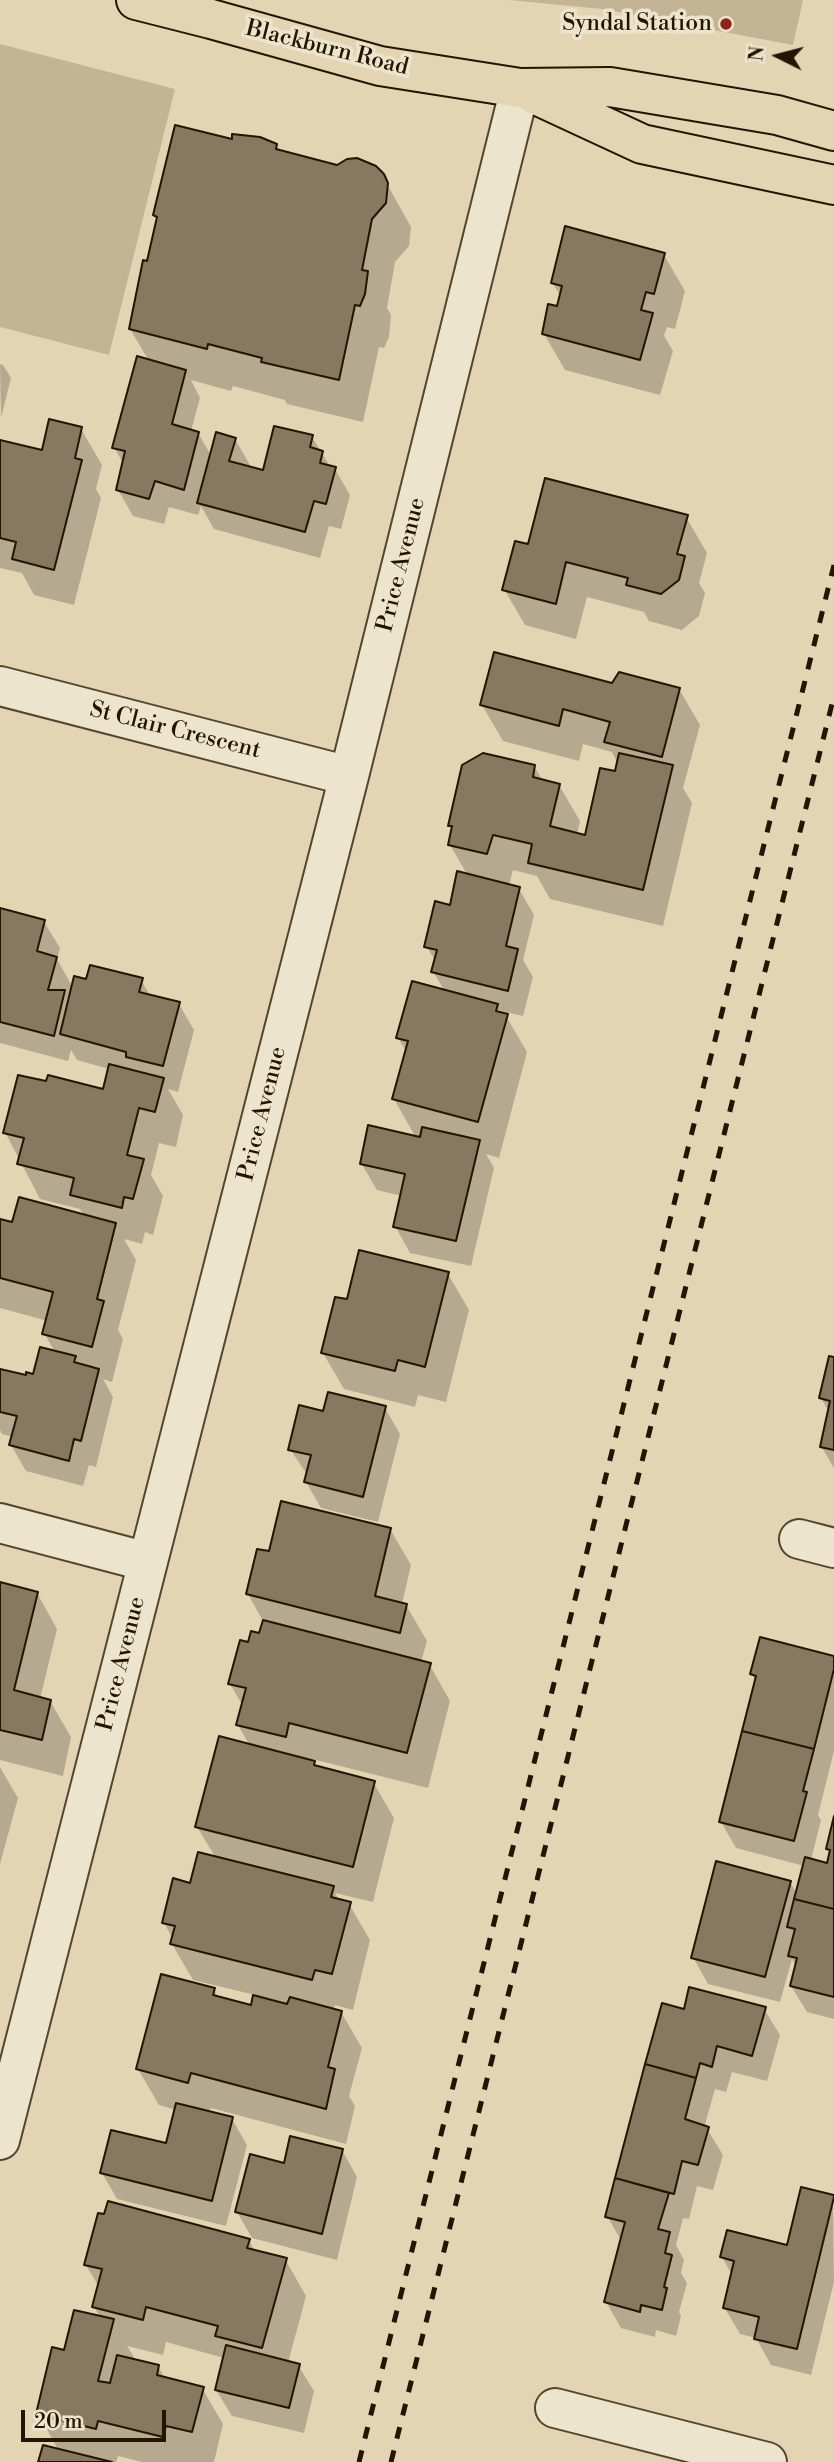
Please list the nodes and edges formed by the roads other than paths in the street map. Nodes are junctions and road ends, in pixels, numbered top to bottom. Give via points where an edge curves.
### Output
1 (136, 0) edge
2 (520, 88) junction
3 (834, 131) edge
4 (834, 185) edge
5 (0, 686) edge
6 (349, 776) junction
7 (0, 1524) edge
8 (148, 1562) junction
9 (0, 2140) edge
10 (555, 2408) dead end
11 (767, 2462) edge

1 - 2 main road, Blackburn Road via 380,66
2 - 3 main road, Blackburn Road via 610,87 777,115
2 - 4 main road, Blackburn Road via 642,144
2 - 6 street, Price Avenue
5 - 6 street, St Clair Crescent
6 - 8 street, Price Avenue
7 - 8 street
8 - 9 street, Price Avenue
10 - 11 street

